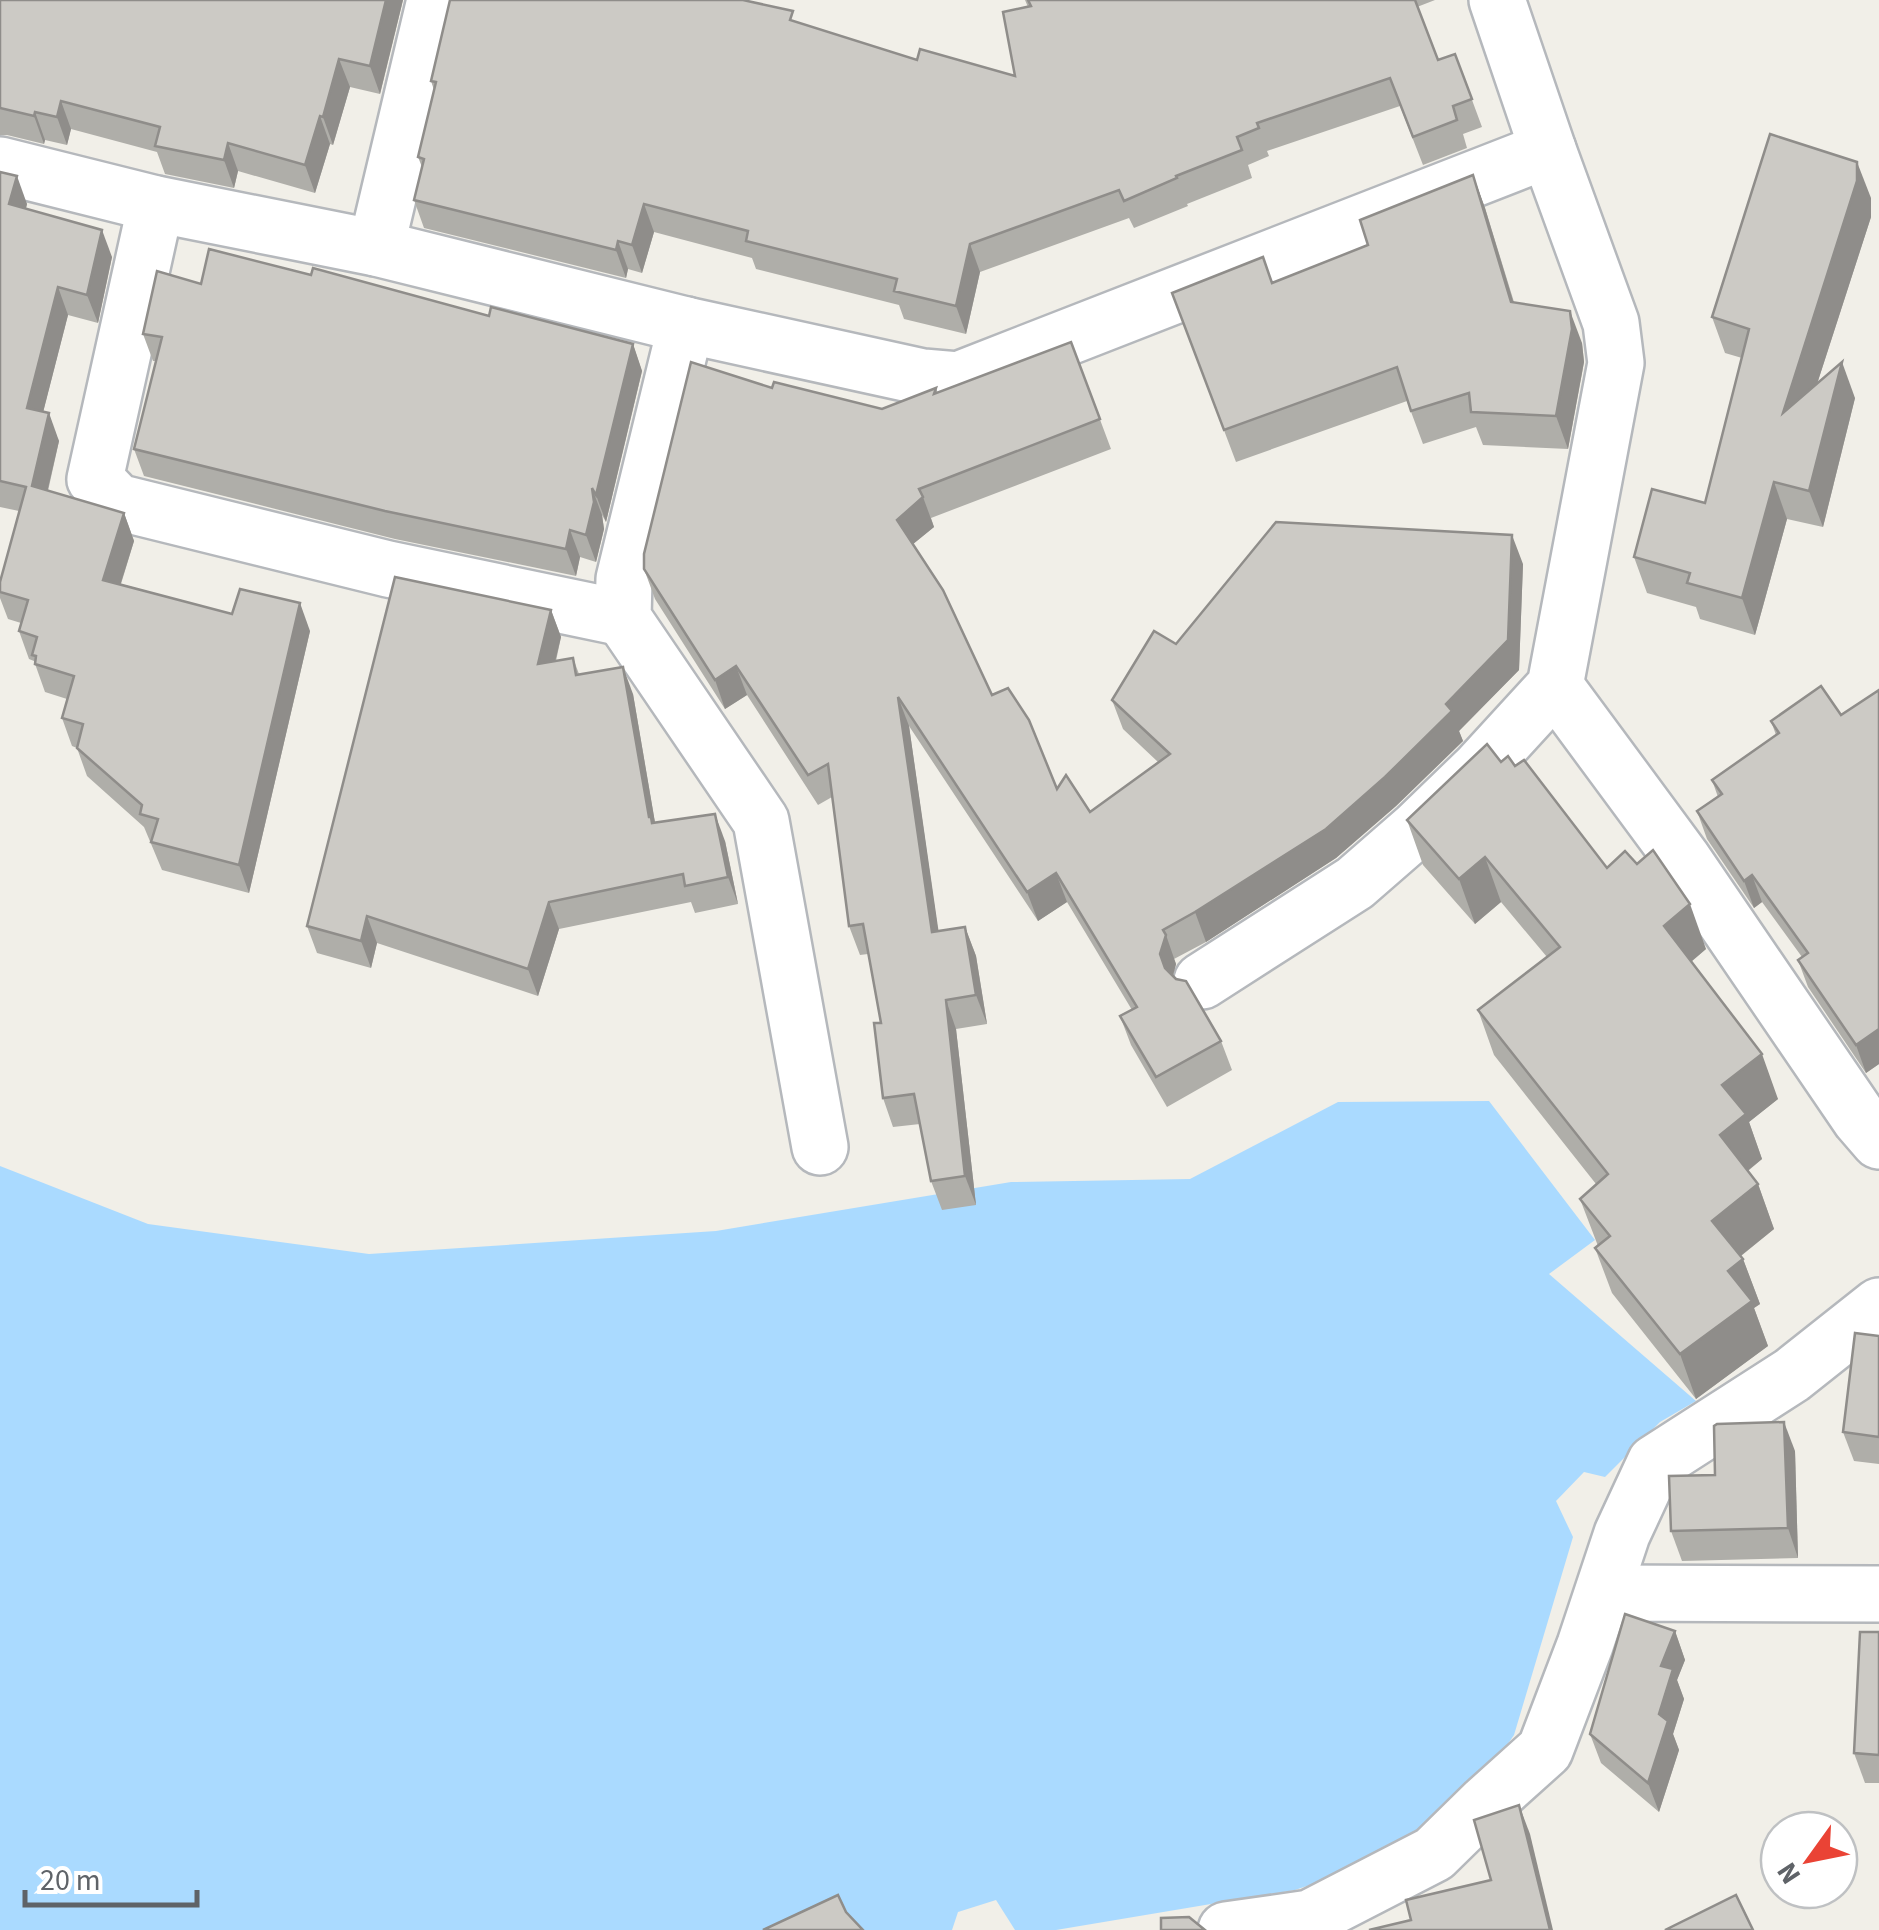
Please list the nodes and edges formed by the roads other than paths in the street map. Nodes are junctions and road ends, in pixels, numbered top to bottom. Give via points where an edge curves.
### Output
1 (434, 0) edge
2 (1497, 0) edge
3 (1548, 150) junction
4 (0, 166) edge
5 (156, 204) junction
6 (376, 248) junction
7 (686, 325) junction
8 (623, 618) junction
9 (1555, 686) junction
10 (1202, 981) dead end
11 (1873, 1120) edge
12 (820, 1148) dead end
13 (1879, 1306) edge
14 (1603, 1593) junction
15 (1879, 1594) edge
16 (1226, 1930) edge

1 - 6 street
2 - 3 street
3 - 7 street via 958,380
3 - 9 street via 1612,323 1616,363
4 - 5 street
5 - 6 street
5 - 8 street via 95,479 116,502
6 - 7 street
7 - 8 street via 624,580
8 - 12 street via 760,821
9 - 10 street via 1467,781 1354,883
9 - 11 street
13 - 14 street via 1792,1374 1655,1463
14 - 15 street
14 - 16 street via 1545,1750 1434,1854 1310,1918

